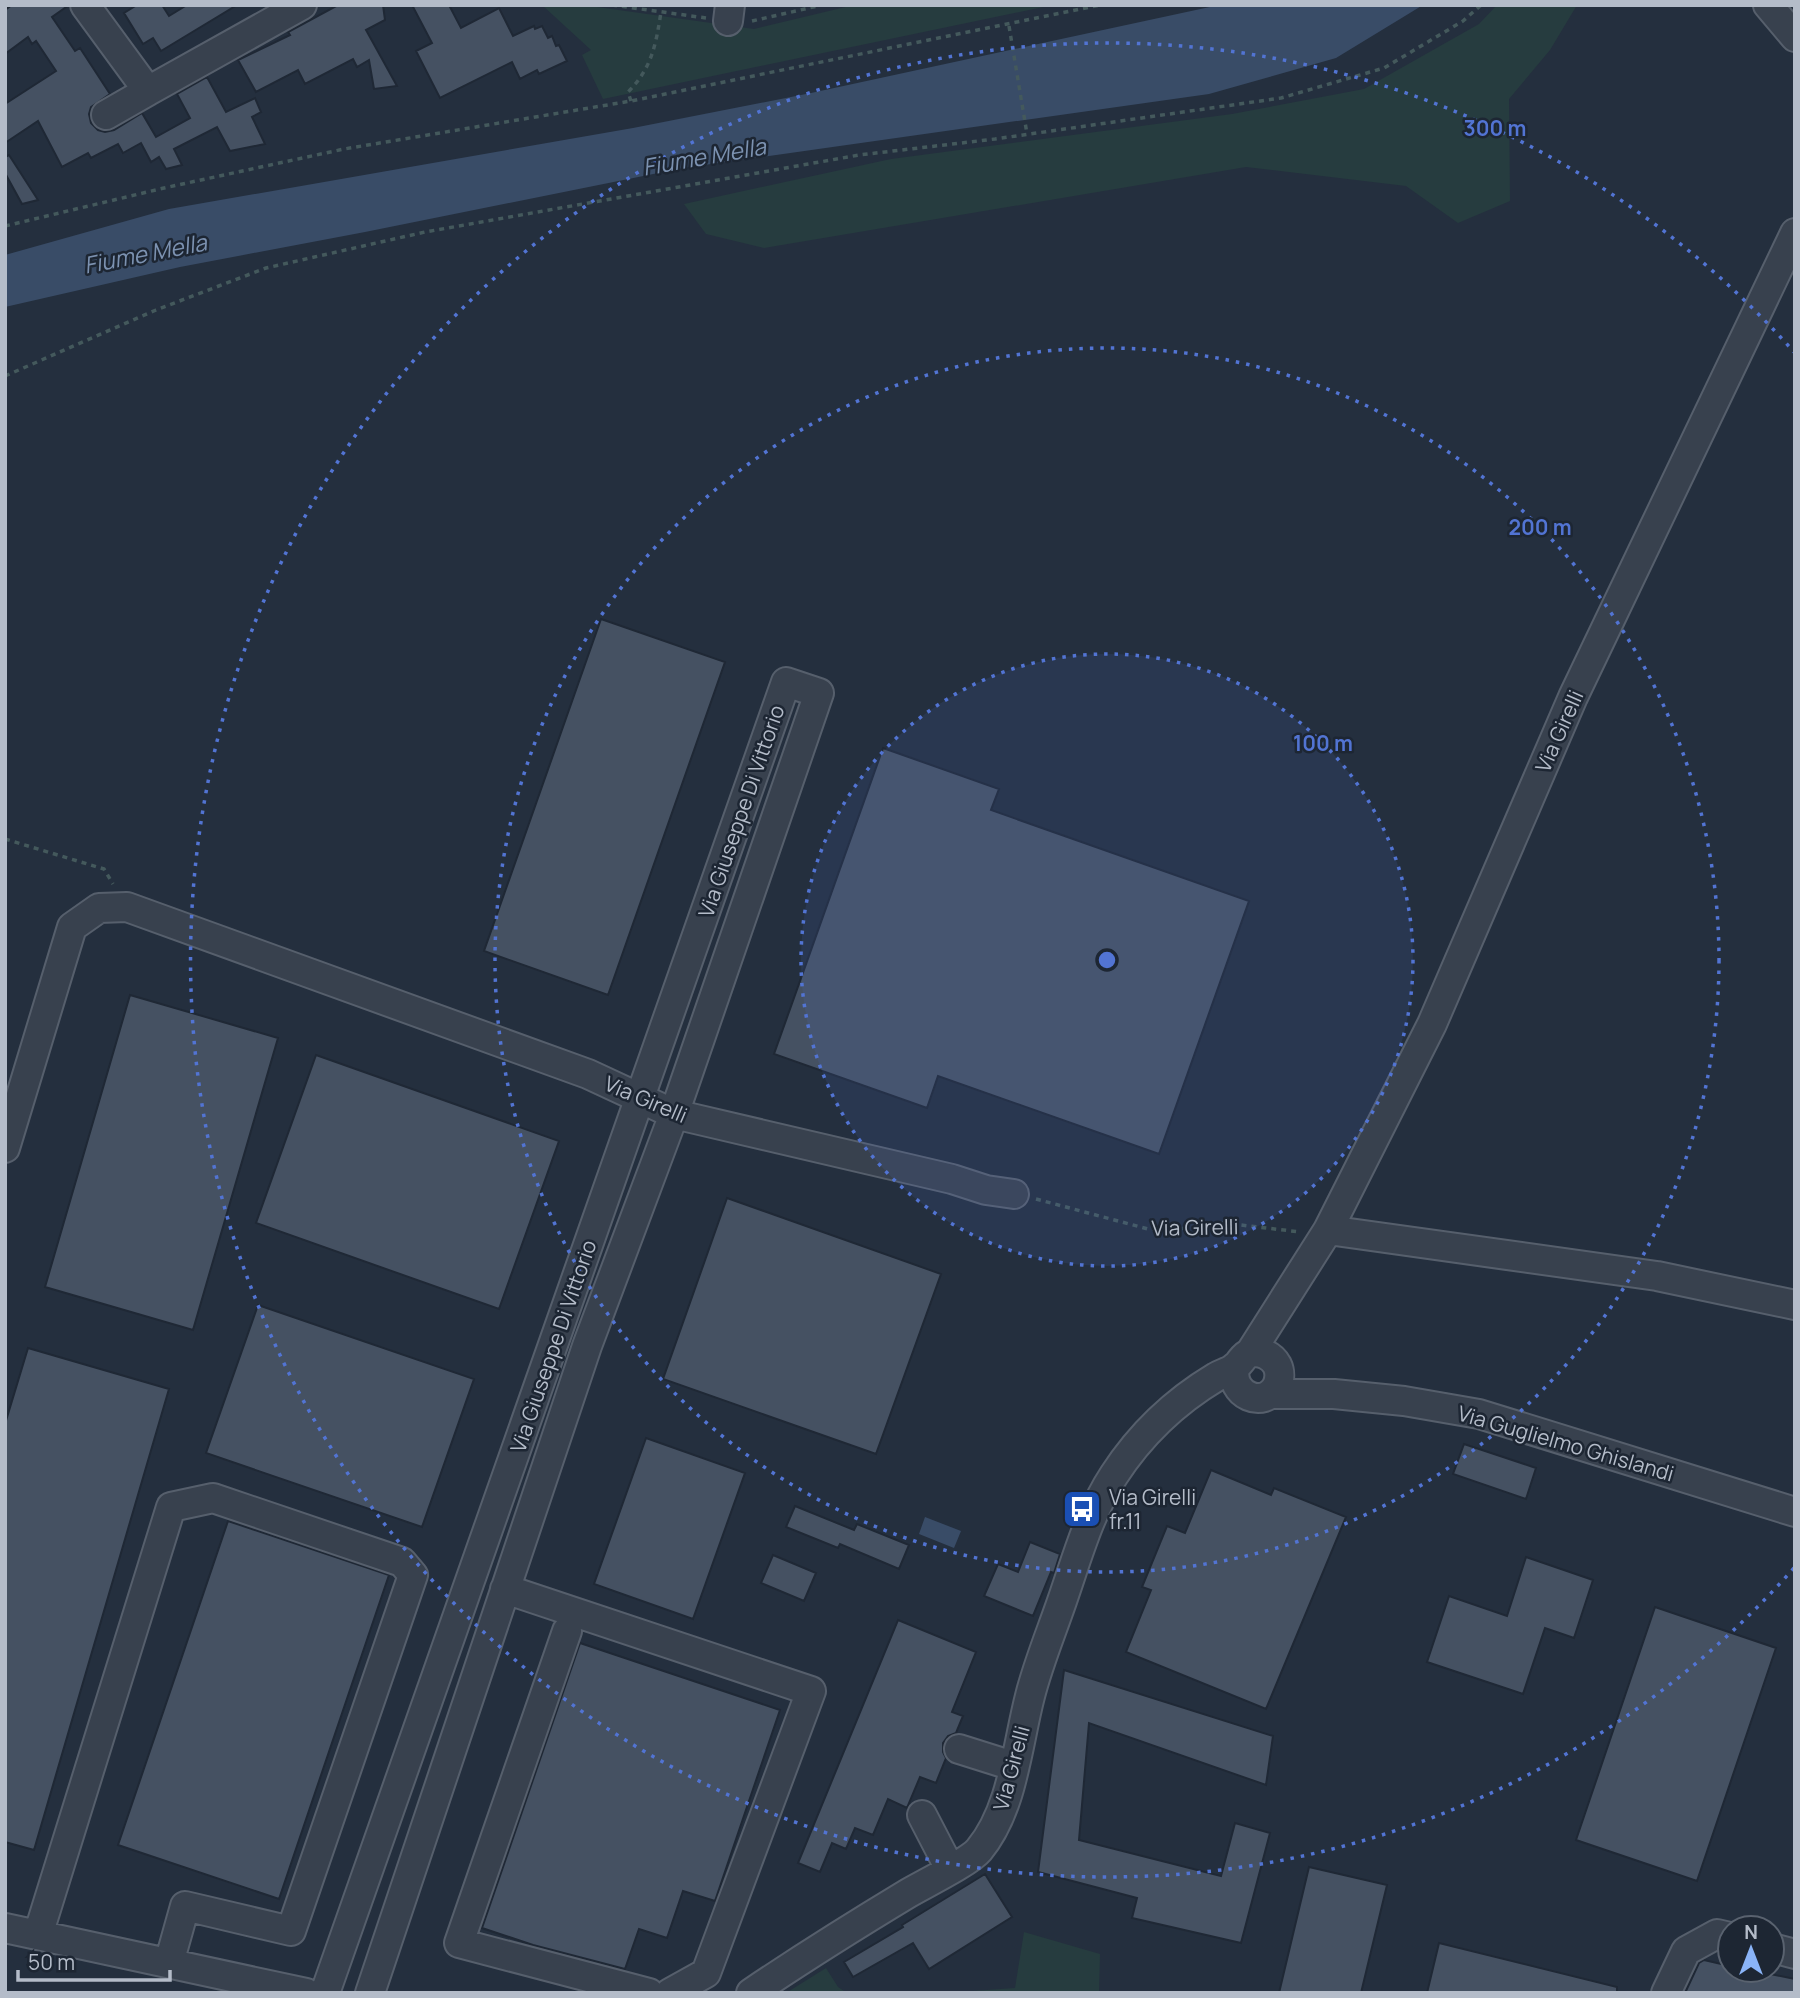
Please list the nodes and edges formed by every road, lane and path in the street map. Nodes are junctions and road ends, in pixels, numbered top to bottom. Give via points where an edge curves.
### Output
1 (85, 5) edge
2 (302, 5) edge
3 (1100, 5) edge
4 (1481, 5) edge
5 (1768, 5) edge
6 (661, 12) dead end
7 (1009, 26) junction
8 (1795, 37) edge
9 (148, 91) junction
10 (632, 101) junction
11 (106, 115) dead end
12 (1027, 134) junction
13 (5, 226) edge
14 (1795, 233) edge
15 (5, 376) edge
16 (5, 839) edge
17 (127, 907) junction
18 (638, 1096) junction
19 (674, 1114) junction
20 (5, 1148) edge
21 (1014, 1194) joint
22 (1328, 1230) junction
23 (1795, 1305) edge
24 (1242, 1371) junction
25 (1274, 1381) junction
26 (1795, 1512) edge
27 (505, 1589) junction
28 (567, 1631) dead end
29 (960, 1749) dead end
30 (1013, 1766) junction
31 (922, 1815) dead end
32 (950, 1869) junction
33 (5, 1928) edge
34 (38, 1935) junction
35 (1716, 1935) edge
36 (169, 1963) junction
37 (306, 1993) edge
38 (325, 1993) edge
39 (370, 1993) edge
40 (649, 1993) edge
41 (670, 1993) edge
42 (751, 1993) edge
43 (1666, 1993) edge

1 - 9 street
2 - 9 street
3 - 7 path
4 - 12 path via 1463,21 1384,68 1281,98
5 - 8 street
6 - 10 path via 656,49 628,92
7 - 10 path
7 - 12 path
9 - 11 street
10 - 13 path via 344,149
12 - 15 path via 845,158 425,232 267,268
14 - 22 street, Via Girelli via 1573,697 1432,1024
16 - 17 path via 104,869
17 - 18 street, Via Girelli
17 - 20 street via 99,908 72,927
18 - 19 street, Via Girelli
18 - 19 street, Via Giuseppe Di Vittorio via 786,682 818,693
18 - 38 street, Via Giuseppe Di Vittorio
19 - 21 street, Via Girelli
19 - 27 street, Via Giuseppe Di Vittorio via 587,1346
21 - 22 path, Via Girelli via 1149,1229 1224,1223 1304,1233
22 - 23 street via 1657,1276
22 - 24 street, Via Girelli
24 - 25 street via 1249,1396 1256,1397
24 - 25 street via 1261,1353 1271,1358
24 - 30 street, Via Girelli via 1216,1377 1172,1409 1148,1430 1114,1475 1094,1511 1030,1693
25 - 26 street, Via Guglielmo Ghislandi via 1479,1414
27 - 39 street, Via Giuseppe Di Vittorio
27 - 41 street via 811,1691 706,1973
28 - 40 street via 460,1943
29 - 30 street
30 - 32 street, Via Girelli via 994,1830 976,1853
31 - 32 street
32 - 42 street, Via Girelli
33 - 34 street
34 - 36 street
34 - 36 street via 171,1507 213,1498 402,1562 413,1575 291,1931 185,1906
35 - 43 street via 1686,1951
36 - 37 street

